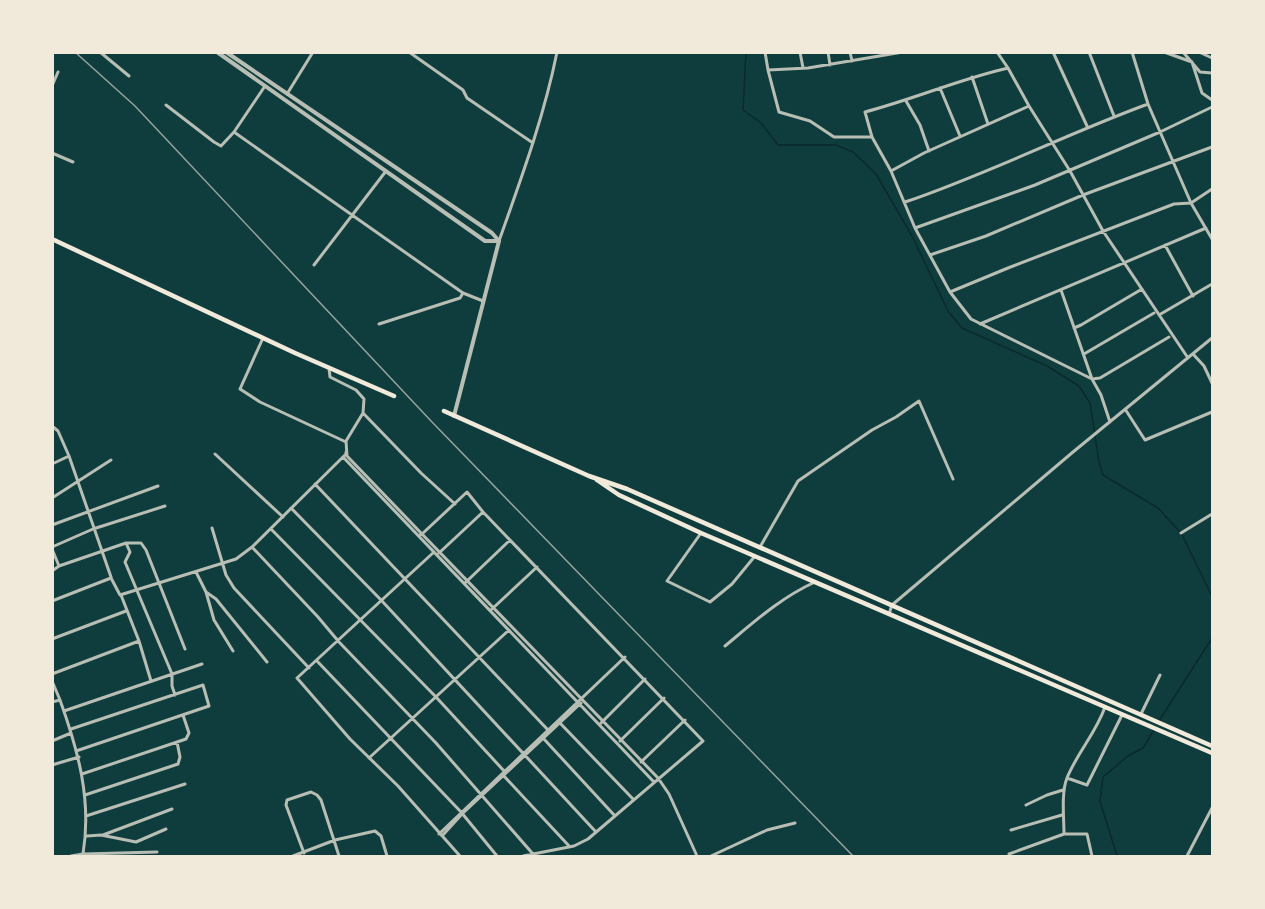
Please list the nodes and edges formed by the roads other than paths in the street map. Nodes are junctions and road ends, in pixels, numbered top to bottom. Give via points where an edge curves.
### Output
1 (100, 52) edge
2 (217, 52) edge
3 (226, 52) edge
4 (313, 52) edge
5 (409, 52) edge
6 (557, 52) edge
7 (765, 52) edge
8 (800, 52) edge
9 (828, 52) edge
10 (850, 52) edge
11 (903, 52) edge
12 (997, 52) edge
13 (1053, 52) edge
14 (1089, 52) edge
15 (1132, 52) edge
16 (1164, 52) edge
17 (1183, 52) edge
18 (1199, 52) edge
19 (887, 54) edge
20 (1212, 58) edge
21 (852, 61) junction
22 (1192, 62) junction
23 (830, 65) junction
24 (803, 68) junction
25 (1008, 68) junction
26 (768, 70) junction
27 (58, 72) dead end
28 (1212, 74) edge
29 (129, 76) dead end
30 (972, 78) junction
31 (52, 86) edge
32 (265, 86) junction
33 (940, 88) junction
34 (286, 95) junction
35 (1212, 100) edge
36 (906, 101) junction
37 (1148, 104) junction
38 (166, 105) dead end
39 (1029, 106) junction
40 (1212, 107) edge
41 (1114, 116) junction
42 (988, 125) junction
43 (1087, 126) junction
44 (234, 132) junction
45 (1160, 132) junction
46 (872, 137) junction
47 (960, 137) junction
48 (1052, 142) junction
49 (533, 143) junction
50 (1212, 147) edge
51 (929, 151) junction
52 (52, 153) edge
53 (73, 162) dead end
54 (1173, 163) junction
55 (386, 171) junction
56 (891, 171) junction
57 (1070, 171) junction
58 (1212, 189) edge
59 (1083, 195) junction
60 (904, 202) junction
61 (1191, 203) junction
62 (352, 215) junction
63 (915, 228) junction
64 (1206, 228) junction
65 (1103, 231) junction
66 (52, 239) edge
67 (1212, 239) edge
68 (499, 241) junction
69 (1165, 245) junction
70 (930, 255) junction
71 (1126, 262) junction
72 (314, 265) dead end
73 (1212, 284) edge
74 (1142, 289) junction
75 (1060, 290) junction
76 (950, 292) junction
77 (463, 293) junction
78 (1193, 296) junction
79 (483, 301) junction
80 (1154, 313) dead end
81 (1159, 315) junction
82 (379, 324) dead end
83 (980, 324) junction
84 (1073, 328) junction
85 (1169, 337) dead end
86 (263, 338) junction
87 (1212, 338) edge
88 (1084, 354) junction
89 (1193, 354) junction
90 (1188, 358) junction
91 (328, 368) junction
92 (1092, 379) junction
93 (1212, 383) edge
94 (394, 396) dead end
95 (1125, 409) junction
96 (444, 411) dead end
97 (1212, 411) edge
98 (363, 412) junction
99 (454, 416) junction
100 (1110, 422) junction
101 (52, 426) edge
102 (346, 441) junction
103 (215, 454) dead end
104 (69, 456) junction
105 (342, 457) junction
106 (111, 460) dead end
107 (52, 464) edge
108 (590, 476) junction
109 (952, 479) dead end
110 (76, 482) junction
111 (315, 484) junction
112 (159, 486) dead end
113 (52, 498) edge
114 (455, 504) junction
115 (165, 506) dead end
116 (291, 508) junction
117 (483, 512) junction
118 (88, 513) junction
119 (1212, 514) edge
120 (283, 517) junction
121 (52, 525) edge
122 (212, 528) dead end
123 (271, 528) junction
124 (93, 530) junction
125 (701, 533) junction
126 (1181, 533) dead end
127 (420, 535) junction
128 (510, 540) junction
129 (126, 543) junction
130 (751, 543) junction
131 (252, 547) junction
132 (759, 547) junction
133 (52, 548) edge
134 (101, 551) junction
135 (437, 552) junction
136 (747, 552) junction
137 (755, 556) junction
138 (222, 564) junction
139 (59, 566) junction
140 (537, 567) junction
141 (52, 571) edge
142 (196, 571) junction
143 (111, 578) junction
144 (406, 579) junction
145 (815, 582) junction
146 (158, 583) junction
147 (466, 583) junction
148 (138, 589) junction
149 (206, 592) junction
150 (120, 595) junction
151 (52, 601) edge
152 (382, 601) junction
153 (892, 605) junction
154 (491, 609) junction
155 (126, 610) junction
156 (889, 614) junction
157 (361, 621) junction
158 (510, 629) junction
159 (52, 639) edge
160 (139, 642) junction
161 (339, 642) junction
162 (725, 646) dead end
163 (184, 650) dead end
164 (233, 651) dead end
165 (480, 657) junction
166 (625, 657) junction
167 (317, 661) junction
168 (267, 662) dead end
169 (202, 664) dead end
170 (309, 668) junction
171 (52, 674) edge
172 (172, 674) junction
173 (1160, 675) dead end
174 (646, 679) junction
175 (455, 680) junction
176 (52, 681) edge
177 (151, 681) junction
178 (175, 695) junction
179 (436, 697) junction
180 (664, 698) junction
181 (60, 700) junction
182 (580, 701) junction
183 (52, 702) edge
184 (1106, 706) junction
185 (64, 711) junction
186 (1123, 713) junction
187 (183, 714) junction
188 (1141, 714) junction
189 (413, 718) junction
190 (686, 720) junction
191 (559, 722) junction
192 (601, 723) junction
193 (548, 730) junction
194 (71, 731) junction
195 (543, 737) junction
196 (391, 739) junction
197 (52, 741) edge
198 (177, 742) junction
199 (619, 742) junction
200 (1212, 746) edge
201 (76, 751) junction
202 (1212, 753) edge
203 (525, 755) junction
204 (79, 757) junction
205 (369, 758) junction
206 (639, 763) junction
207 (52, 765) edge
208 (82, 774) junction
209 (504, 774) junction
210 (658, 778) junction
211 (1067, 778) junction
212 (654, 782) junction
213 (184, 784) dead end
214 (1064, 790) junction
215 (483, 794) junction
216 (85, 795) junction
217 (633, 800) junction
218 (1026, 805) dead end
219 (1212, 808) edge
220 (172, 809) dead end
221 (462, 813) junction
222 (1062, 815) junction
223 (86, 816) junction
224 (615, 816) junction
225 (795, 823) dead end
226 (166, 829) dead end
227 (1011, 831) dead end
228 (596, 832) junction
229 (1064, 834) junction
230 (101, 835) junction
231 (441, 835) junction
232 (86, 836) junction
233 (335, 840) junction
234 (570, 847) junction
235 (157, 852) dead end
236 (304, 853) junction
237 (533, 854) junction
238 (1009, 854) dead end
239 (83, 855) edge
240 (72, 856) edge
241 (293, 856) edge
242 (339, 856) edge
243 (387, 856) edge
244 (460, 856) edge
245 (497, 856) edge
246 (523, 856) edge
247 (697, 856) edge
248 (711, 856) edge
249 (1092, 856) edge
250 (1187, 856) edge

1 - 29 street
2 - 32 street
3 - 34 street
4 - 34 street
5 - 49 street
6 - 49 street
7 - 26 street
8 - 24 street
9 - 23 street
10 - 21 street
11 - 19 street
12 - 25 street
13 - 43 street
14 - 41 street
15 - 37 street
16 - 22 street
17 - 22 street
18 - 20 street
19 - 21 street
21 - 23 street
22 - 28 street via 1200,72
22 - 35 street via 1203,93
23 - 24 street
24 - 26 street
25 - 30 street
25 - 39 street
26 - 46 street via 780,112 810,121 834,137
27 - 31 street
30 - 33 street
30 - 42 street
32 - 44 street
32 - 55 street
33 - 36 street
33 - 47 street
34 - 68 street
36 - 46 street via 866,112
36 - 51 street
37 - 41 street
37 - 45 street
38 - 44 street via 221,146
39 - 42 street
39 - 48 street
40 - 45 street
41 - 43 street
42 - 47 street
43 - 48 street
44 - 62 street
45 - 54 street
45 - 57 street
46 - 56 street
47 - 51 street
48 - 57 street
48 - 60 street
49 - 68 street
50 - 54 street
51 - 56 street
52 - 53 street
54 - 59 street
54 - 61 street
55 - 62 street
55 - 68 street via 485,241
56 - 60 street
57 - 59 street
57 - 63 street
58 - 61 street
59 - 65 street
59 - 70 street
60 - 63 street
61 - 64 street
61 - 65 street via 1174,204
62 - 72 street
62 - 77 street
63 - 70 street
64 - 67 street
64 - 69 street
65 - 71 street
65 - 76 street
66 - 86 main road
68 - 79 street
69 - 71 street
69 - 78 street
70 - 76 street
71 - 74 street
71 - 75 street
73 - 78 street
74 - 81 street
74 - 84 street
75 - 83 street
75 - 84 street
76 - 83 street via 971,319
77 - 79 street
77 - 82 street via 460,298
78 - 81 street
79 - 99 street
80 - 88 street
81 - 90 street
83 - 92 street
84 - 88 street
85 - 92 street
86 - 91 main road
86 - 102 street via 240,389
87 - 89 street
88 - 92 street
89 - 90 street
89 - 93 street
90 - 95 street
91 - 94 main road
91 - 98 street via 330,377 356,390 364,399
92 - 100 street
95 - 97 street via 1146,440
95 - 100 street
96 - 99 main road
98 - 102 street
98 - 114 street
99 - 108 main road
100 - 153 street
101 - 104 street via 58,430
102 - 105 street via 346,454
102 - 127 street via 347,456
103 - 120 street
104 - 107 street
104 - 110 street
105 - 111 street
105 - 127 street
106 - 110 street
108 - 125 main road via 620,495
108 - 130 main road
109 - 132 street via 919,401 798,481
110 - 113 street
110 - 118 street
111 - 116 street
111 - 144 street
112 - 118 street
114 - 117 street via 467,492
114 - 127 street
115 - 124 street
116 - 120 street
116 - 152 street
117 - 128 street
117 - 135 street
118 - 121 street
118 - 124 street
119 - 126 street
120 - 123 street
122 - 138 street
123 - 131 street
123 - 157 street
124 - 133 street
124 - 134 street
125 - 136 main road
125 - 137 street via 667,581 710,602 732,584
127 - 135 street
128 - 140 street
128 - 147 street
129 - 134 street
129 - 146 street via 141,543
129 - 148 street via 130,552 125,562
130 - 132 main road
130 - 136 main road
131 - 138 street
131 - 161 street
132 - 153 main road
133 - 139 street
134 - 139 street
134 - 143 street
135 - 144 street
135 - 147 street
136 - 137 main road
137 - 145 main road
138 - 142 street
138 - 170 street via 234,588
139 - 141 street
140 - 154 street
140 - 166 street
142 - 146 street
142 - 149 street
143 - 150 street
143 - 151 street
144 - 152 street
144 - 165 street
145 - 156 main road
145 - 162 street via 772,606
146 - 148 street
146 - 163 street
147 - 154 street
148 - 150 street
148 - 172 street
149 - 164 street via 214,620
149 - 168 street
150 - 155 street
152 - 157 street
152 - 175 street
153 - 156 street
153 - 188 main road
154 - 158 street
155 - 159 street
155 - 160 street
156 - 184 main road
157 - 161 street
157 - 179 street
158 - 165 street
158 - 182 street
160 - 171 street
160 - 177 street
161 - 167 street
161 - 189 street
165 - 175 street
165 - 193 street
166 - 174 street
166 - 182 street
167 - 170 street
167 - 196 street
169 - 172 street
170 - 205 street via 297,678
172 - 177 street
172 - 178 street
173 - 188 street
174 - 180 street
174 - 192 street
175 - 179 street
175 - 203 street
176 - 181 street
177 - 185 street
178 - 187 street via 203,685 209,706
178 - 194 street
179 - 189 street
179 - 209 street
180 - 190 street
180 - 199 street
181 - 183 street
181 - 185 street
182 - 191 street
182 - 192 street
184 - 186 main road
184 - 211 street
185 - 194 street
186 - 202 main road
186 - 211 street via 1087,785
187 - 198 street via 189,736
187 - 201 street
188 - 200 main road
189 - 196 street
189 - 215 street
190 - 206 street
190 - 210 street via 704,741
191 - 193 street
191 - 195 street
191 - 217 street
192 - 199 street
193 - 195 street
194 - 197 street
194 - 201 street
195 - 203 street
195 - 224 street
196 - 205 street
196 - 221 street
198 - 208 street
198 - 216 street via 178,764
199 - 206 street
201 - 204 street
203 - 209 street
203 - 228 street
204 - 207 street
204 - 208 street
205 - 231 street
206 - 210 street
206 - 212 street
208 - 216 street
209 - 215 street
209 - 234 street
210 - 212 street
210 - 247 street
211 - 214 street
212 - 217 street
213 - 223 street
214 - 218 street
214 - 222 street
215 - 221 street
215 - 237 street
216 - 223 street
217 - 224 street
219 - 250 street
220 - 230 street
221 - 231 street
221 - 245 street
222 - 227 street
222 - 229 street
223 - 232 street
224 - 228 street
225 - 248 street via 767,830
226 - 230 street via 136,842
228 - 234 street
229 - 238 street
229 - 249 street via 1087,834
230 - 232 street
231 - 244 street
232 - 239 street
233 - 236 street
233 - 236 street via 317,795 311,792 287,800
233 - 242 street
233 - 243 street via 375,831 381,836
234 - 237 street
235 - 239 street
236 - 241 street
237 - 246 street
239 - 240 street

